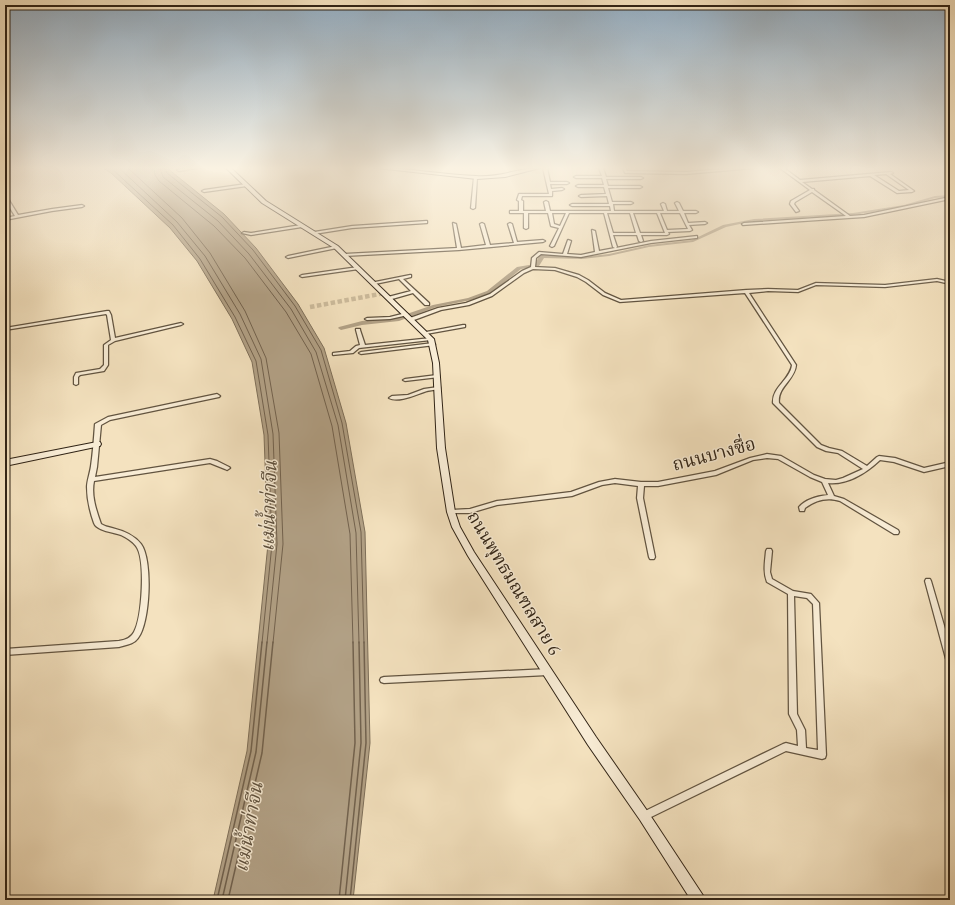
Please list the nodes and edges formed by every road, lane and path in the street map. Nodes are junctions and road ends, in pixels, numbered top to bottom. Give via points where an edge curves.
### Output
1 (13, 210) edge
2 (54, 210) edge
3 (277, 210) edge
4 (840, 210) edge
5 (895, 210) edge
6 (510, 212) dead end
7 (523, 212) junction
8 (549, 212) junction
9 (568, 212) junction
10 (573, 212) joint
11 (605, 212) junction
12 (613, 212) joint
13 (631, 212) junction
14 (658, 212) junction
15 (666, 212) joint
16 (682, 212) junction
17 (696, 212) dead end
18 (17, 216) junction
19 (849, 216) junction
20 (5, 220) edge
21 (426, 222) dead end
22 (454, 224) dead end
23 (482, 224) dead end
24 (510, 224) dead end
25 (688, 224) junction
26 (705, 224) dead end
27 (744, 224) dead end
28 (301, 226) junction
29 (561, 227) junction
30 (526, 228) dead end
31 (593, 230) dead end
32 (244, 233) dead end
33 (314, 233) junction
34 (611, 234) junction
35 (638, 234) junction
36 (667, 234) junction
37 (696, 237) dead end
38 (543, 241) dead end
39 (569, 241) dead end
40 (641, 241) dead end
41 (516, 244) junction
42 (488, 246) junction
43 (552, 246) dead end
44 (336, 247) junction
45 (615, 247) dead end
46 (459, 249) junction
47 (597, 254) junction
48 (344, 255) junction
49 (565, 255) junction
50 (288, 257) dead end
51 (533, 266) junction
52 (358, 268) junction
53 (302, 276) dead end
54 (410, 276) dead end
55 (400, 278) junction
56 (375, 283) junction
57 (950, 283) edge
58 (414, 291) junction
59 (746, 292) junction
60 (390, 298) junction
61 (427, 304) dead end
62 (409, 316) junction
63 (367, 319) dead end
64 (181, 324) dead end
65 (463, 326) dead end
66 (5, 329) edge
67 (358, 330) dead end
68 (430, 338) junction
69 (113, 340) junction
70 (362, 347) junction
71 (361, 353) dead end
72 (335, 354) dead end
73 (437, 376) junction
74 (405, 380) dead end
75 (76, 384) dead end
76 (438, 388) junction
77 (216, 396) dead end
78 (392, 398) dead end
79 (97, 444) junction
80 (5, 463) edge
81 (950, 464) edge
82 (227, 468) dead end
83 (868, 469) junction
84 (92, 479) junction
85 (825, 482) junction
86 (641, 484) junction
87 (831, 494) junction
88 (802, 510) dead end
89 (451, 512) junction
90 (896, 532) dead end
91 (769, 551) dead end
92 (652, 557) dead end
93 (928, 581) dead end
94 (791, 593) junction
95 (5, 652) edge
96 (950, 659) edge
97 (548, 672) junction
98 (384, 680) dead end
99 (802, 751) junction
100 (644, 816) junction
101 (699, 900) edge

1 - 18 street
2 - 18 street
3 - 28 main road
4 - 19 street
5 - 19 street
6 - 7 street
7 - 8 street
7 - 30 street
8 - 9 street
8 - 29 street via 552,225
9 - 10 street
9 - 29 street
10 - 11 street
11 - 12 street
11 - 34 street
12 - 13 street
13 - 14 street
13 - 35 street
14 - 15 street
14 - 36 street
15 - 16 street
16 - 17 street
16 - 25 street
18 - 20 street
19 - 27 street
21 - 33 street via 352,227
22 - 46 street
23 - 42 street
24 - 41 street
25 - 26 street
25 - 36 street via 690,230
28 - 32 street
28 - 33 main road
29 - 43 street
31 - 47 street
33 - 44 main road
34 - 35 street
34 - 45 street
35 - 36 street
35 - 40 street
37 - 47 street via 652,242
38 - 41 street
39 - 49 street
41 - 42 street
42 - 46 street
44 - 48 main road
44 - 50 street
46 - 48 street
47 - 49 street
48 - 52 main road
49 - 51 street via 540,253 536,255
51 - 59 street via 578,276 611,298 620,301
51 - 62 street via 491,295 467,304
52 - 53 street
52 - 56 main road
54 - 55 street
55 - 56 street
55 - 58 street
56 - 60 main road
57 - 59 street via 937,280 885,286 816,284 798,291
58 - 60 street
58 - 61 street
59 - 83 street via 794,365 776,396 776,403 818,446 840,452
60 - 62 main road
62 - 63 street
62 - 68 main road
64 - 69 street
65 - 68 street
66 - 69 street via 107,312
67 - 70 street
68 - 70 street
68 - 71 street
68 - 73 main road, ถนนพุทธมณฑลสาย 6
69 - 75 street via 106,346 105,368 78,374
70 - 72 street via 351,352
73 - 74 street
73 - 76 main road, ถนนพุทธมณฑลสาย 6
76 - 78 street
76 - 89 main road, ถนนพุทธมณฑลสาย 6 via 441,448
77 - 79 street via 104,420 98,424
79 - 80 main road
79 - 84 street
81 - 83 street, ถนนบางซื่อ via 924,470 879,458
82 - 84 street via 210,461
83 - 85 street, ถนนบางซื่อ via 845,480
84 - 95 street via 91,500 98,525 130,537 143,555 144,604 136,635 129,641 119,644
85 - 86 street, ถนนบางซื่อ via 779,457 767,456 716,473 658,484
85 - 87 street
86 - 89 street, ถนนบางซื่อ via 615,481 601,483 572,494 497,503 470,511
86 - 92 street via 640,498
87 - 88 street via 813,500 804,505
87 - 90 street
89 - 97 main road, ถนนพุทธมณฑลสาย 6 via 456,528 471,554
91 - 94 street via 766,572 769,580
93 - 96 street
94 - 99 street via 793,714 801,730
94 - 99 street via 809,596 816,603 822,755
97 - 98 street
97 - 100 main road, ถนนพุทธมณฑลสาย 6
99 - 100 street via 786,747
100 - 101 main road, ถนนพุทธมณฑลสาย 6

